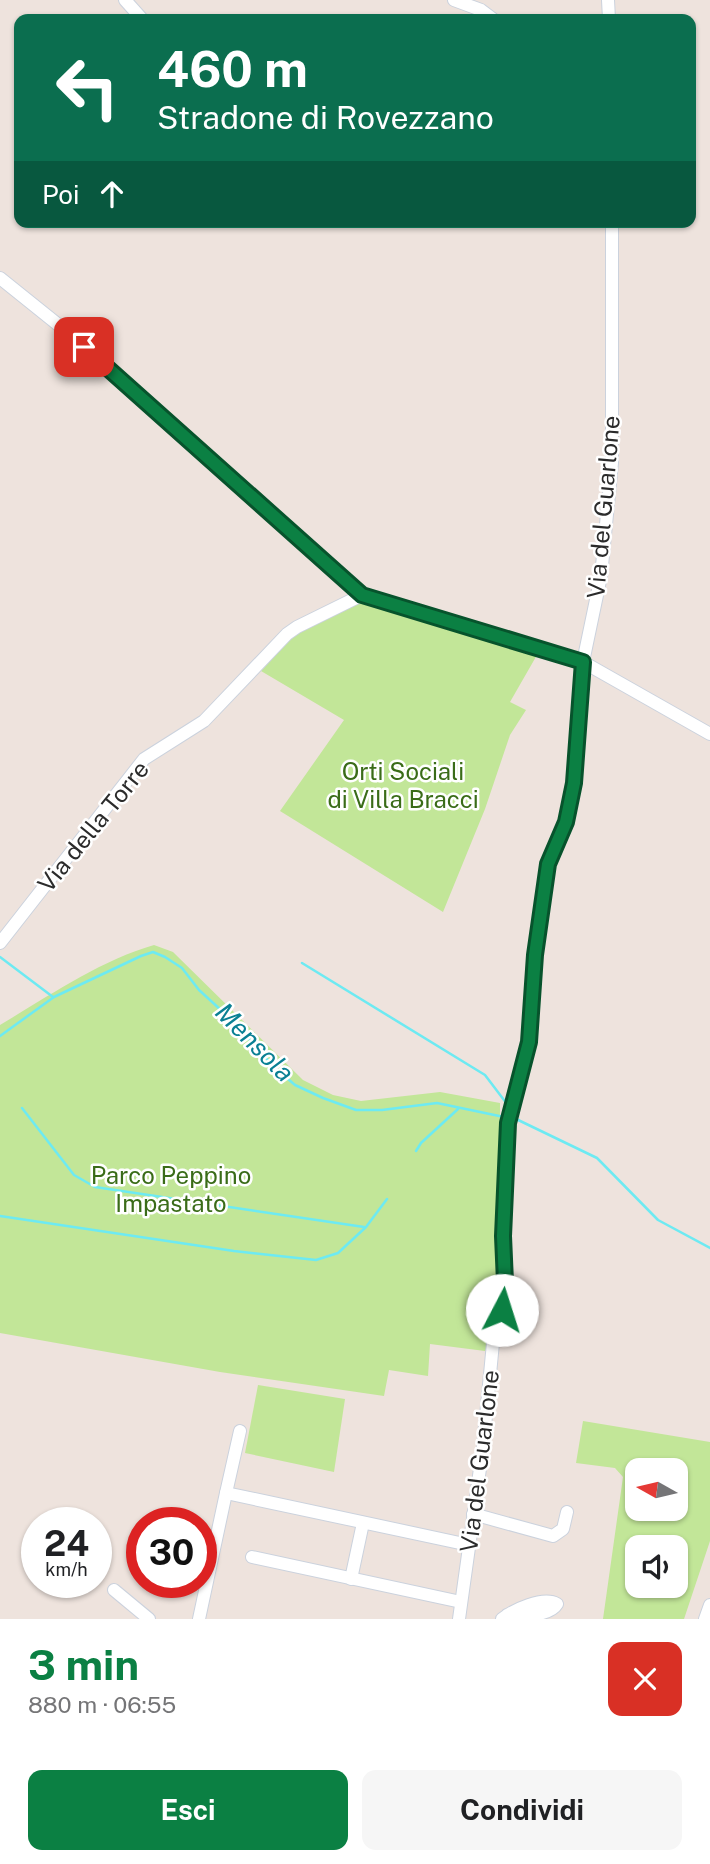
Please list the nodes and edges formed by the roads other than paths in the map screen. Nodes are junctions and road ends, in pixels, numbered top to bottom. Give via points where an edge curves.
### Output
1 (125, 0) edge
2 (454, 0) edge
3 (138, 14) edge
4 (486, 14) edge
5 (612, 228) edge
6 (0, 278) edge
7 (362, 595) junction
8 (583, 662) junction
9 (710, 734) edge
10 (0, 943) edge
11 (240, 1431) dead end
12 (226, 1493) junction
13 (567, 1512) dead end
14 (473, 1514) junction
15 (363, 1523) junction
16 (469, 1545) junction
17 (252, 1557) dead end
18 (351, 1579) junction
19 (114, 1590) dead end
20 (461, 1602) junction
21 (710, 1605) edge
22 (149, 1619) edge
23 (199, 1619) edge
24 (459, 1619) edge
25 (705, 1619) edge

1 - 3 street
2 - 4 street
5 - 8 street, Via del Guarlone via 612,463 601,576
6 - 7 street via 66,331
7 - 8 street
7 - 10 street, Via della Torre via 287,634 204,721 144,759
8 - 9 street
8 - 14 street, Via del Guarlone via 572,791 566,822 548,864 529,1042 509,1116 505,1282
11 - 12 street
12 - 15 street
12 - 23 street
13 - 14 street via 563,1529 553,1536
14 - 16 street, Via del Guarlone
15 - 16 street
15 - 18 street
16 - 20 street, Via del Guarlone
17 - 18 street
18 - 20 street
19 - 22 street
20 - 24 street, Via del Guarlone
21 - 25 street

